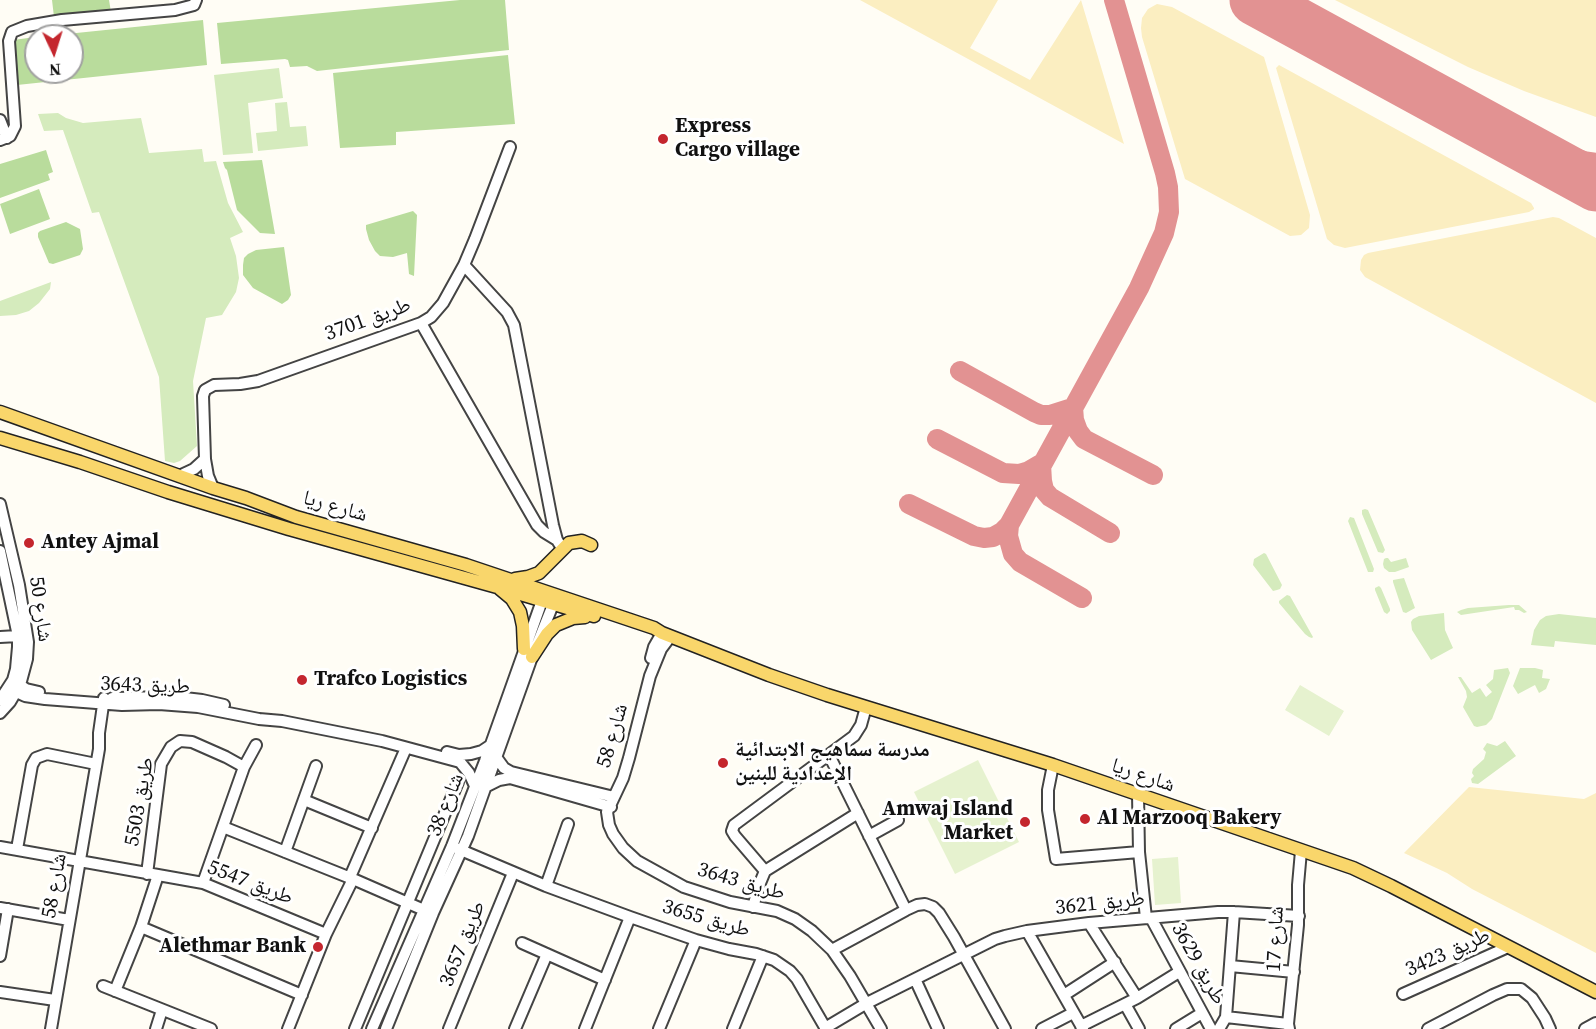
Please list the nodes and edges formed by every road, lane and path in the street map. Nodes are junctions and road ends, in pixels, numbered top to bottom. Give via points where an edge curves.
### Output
1 (196, 0) edge
2 (0, 120) edge
3 (3, 139) edge
4 (510, 147) dead end
5 (464, 265) junction
6 (422, 323) junction
7 (0, 412) edge
8 (0, 438) edge
9 (14, 443) junction
10 (0, 449) edge
11 (206, 459) junction
12 (179, 476) junction
13 (213, 488) junction
14 (0, 504) edge
15 (560, 544) junction
16 (591, 545) dead end
17 (4, 559) edge
18 (508, 579) junction
19 (13, 586) junction
20 (497, 587) junction
21 (549, 598) junction
22 (597, 617) junction
23 (666, 635) junction
24 (18, 636) junction
25 (0, 637) edge
26 (528, 653) junction
27 (14, 686) junction
28 (0, 700) edge
29 (107, 701) junction
30 (866, 707) junction
31 (0, 713) edge
32 (382, 741) junction
33 (256, 745) dead end
34 (491, 745) junction
35 (406, 748) junction
36 (829, 755) junction
37 (496, 758) junction
38 (96, 764) junction
39 (1053, 765) junction
40 (316, 766) dead end
41 (244, 767) junction
42 (458, 782) dead end
43 (480, 786) junction
44 (1138, 794) junction
45 (304, 800) junction
46 (612, 802) junction
47 (858, 813) junction
48 (898, 820) dead end
49 (568, 824) dead end
50 (223, 827) junction
51 (372, 828) junction
52 (869, 836) junction
53 (0, 847) edge
54 (457, 848) junction
55 (17, 849) junction
56 (1301, 851) junction
57 (285, 852) junction
58 (1139, 852) junction
59 (80, 860) junction
60 (765, 871) junction
61 (513, 873) junction
62 (153, 874) junction
63 (352, 878) junction
64 (203, 883) junction
65 (546, 886) junction
66 (408, 903) junction
67 (753, 907) junction
68 (4, 908) edge
69 (424, 910) junction
70 (906, 910) junction
71 (1234, 912) junction
72 (1299, 916) junction
73 (630, 917) junction
74 (1148, 918) junction
75 (69, 920) junction
76 (1089, 923) junction
77 (141, 927) junction
78 (1027, 931) junction
79 (326, 934) junction
80 (696, 940) junction
81 (522, 943) dead end
82 (1508, 947) junction
83 (832, 950) junction
84 (547, 954) junction
85 (964, 954) junction
86 (0, 956) edge
87 (763, 956) junction
88 (1114, 962) junction
89 (1230, 966) junction
90 (1179, 972) junction
91 (1294, 972) junction
92 (915, 979) junction
93 (605, 980) junction
94 (103, 986) dead end
95 (115, 991) junction
96 (0, 992) edge
97 (1596, 992) edge
98 (1064, 994) junction
99 (1404, 994) dead end
100 (302, 995) junction
101 (1137, 998) junction
102 (55, 1000) junction
103 (867, 1003) junction
104 (1125, 1004) junction
105 (162, 1010) junction
106 (1073, 1013) junction
107 (1202, 1013) junction
108 (1226, 1017) junction
109 (1596, 1023) edge
110 (1288, 1027) edge
111 (1082, 1028) edge
112 (51, 1029) edge
113 (156, 1029) edge
114 (211, 1029) edge
115 (288, 1029) edge
116 (354, 1029) edge
117 (372, 1029) edge
118 (386, 1029) edge
119 (449, 1029) edge
120 (515, 1029) edge
121 (585, 1029) edge
122 (659, 1029) edge
123 (732, 1029) edge
124 (825, 1029) edge
125 (881, 1029) edge
126 (938, 1029) edge
127 (1005, 1029) edge
128 (1042, 1029) edge
129 (1139, 1029) edge
130 (1176, 1029) edge
131 (1211, 1029) edge
132 (1219, 1029) edge
133 (1428, 1029) edge
134 (1550, 1029) edge
135 (1585, 1029) edge

1 - 3 street via 194,5 176,10 62,20 12,32 9,40 15,126 13,133
2 - 3 street
4 - 5 street, طريق 3701
5 - 6 street, طريق 3701 via 440,308
5 - 15 street via 514,325
6 - 11 street, طريق 3701 via 258,381 208,387 203,396
6 - 15 street via 537,525
7 - 12 main road, شارع ريا
8 - 9 main road, شارع ريا
9 - 10 main road
9 - 20 main road, شارع ريا via 289,530
11 - 12 street
11 - 13 street, طريق 3701
12 - 13 main road, شارع ريا
13 - 18 main road, شارع ريا via 296,517
14 - 17 street, شارع 50
15 - 16 main road via 578,540
15 - 18 main road via 539,573
17 - 19 street, شارع 50
18 - 21 main road, شارع ريا
19 - 24 street, شارع 50
19 - 27 street, شارع 50 via 28,642 27,659
20 - 21 main road, شارع ريا
20 - 26 main road via 512,599 519,612
21 - 22 main road, شارع ريا
21 - 23 main road, شارع ريا via 654,628
21 - 26 street, شارع 38
22 - 23 main road, شارع ريا
22 - 26 main road via 579,616 561,622
23 - 30 main road, شارع ريا
23 - 46 street, شارع 58 via 651,656 650,676 629,758
24 - 25 street, شارع 50
24 - 27 street, شارع 50
26 - 34 street, شارع 38
26 - 37 street, شارع 38
27 - 28 street, شارع 50
27 - 29 street, طريق 3643 via 25,696 37,698
27 - 31 street, شارع 50
29 - 32 street, طريق 3643 via 185,706
29 - 38 street, شارع 58
30 - 36 street via 854,735
30 - 39 main road, شارع ريا
32 - 34 street, طريق 3643 via 465,755
32 - 35 street, طريق 3643
33 - 41 street
34 - 43 street, شارع 38
35 - 43 street, طريق 3643 via 460,762
35 - 51 street
36 - 47 street
36 - 60 street, طريق 3643 via 734,825 735,836
37 - 43 street, شارع 38
37 - 46 street via 511,772
38 - 55 street via 47,754 36,758
38 - 59 street, شارع 58
39 - 44 main road, شارع ريا
39 - 58 street via 1048,810 1056,859
40 - 45 street
41 - 50 street
41 - 62 street, طريق 5503 via 192,742 180,741 171,747 161,764
42 - 66 street, شارع 38
43 - 46 street via 510,778
43 - 54 street, شارع 38
44 - 56 main road, شارع ريا
44 - 58 street, طريق 3629
45 - 51 street
45 - 57 street
46 - 67 street, طريق 3643 via 607,816 609,825 633,857 684,887
47 - 52 street
47 - 60 street
48 - 52 street
49 - 65 street
50 - 57 street
50 - 64 street
51 - 63 street
52 - 70 street
53 - 55 street, طريق 5547
54 - 61 street, طريق 3655
54 - 69 street, شارع 38
54 - 118 street, شارع 38
55 - 59 street, طريق 5547
56 - 72 street, شارع 17
56 - 82 main road, شارع ريا via 1379,879
57 - 63 street
58 - 74 street, طريق 3629
59 - 62 street, طريق 5547
59 - 75 street, شارع 58
60 - 67 street
61 - 65 street, طريق 3655
61 - 119 street, طريق 3657
62 - 64 street, طريق 5547
62 - 77 street
63 - 66 street
63 - 79 street
64 - 79 street, طريق 5547
65 - 73 street, طريق 3655
66 - 69 street
66 - 116 street, شارع 38
67 - 83 street, طريق 3643 via 795,919
68 - 75 street
68 - 86 street
69 - 117 street, شارع 38
70 - 83 street
70 - 85 street via 925,904 933,907
71 - 72 street, طريق 3621
71 - 74 street, طريق 3621
71 - 89 street
72 - 91 street, شارع 17
73 - 80 street, طريق 3655
73 - 93 street
74 - 76 street, طريق 3621
74 - 90 street, طريق 3629
75 - 102 street, شارع 58
76 - 78 street, طريق 3621
76 - 88 street
77 - 95 street
77 - 100 street
78 - 85 street, طريق 3621 via 995,939
78 - 98 street
79 - 100 street
80 - 87 street, طريق 3655
80 - 122 street
81 - 84 street
82 - 97 main road, شارع ريا
82 - 99 street, طريق 3423
83 - 103 street, طريق 3643
84 - 93 street
84 - 120 street
85 - 92 street, طريق 3621
85 - 127 street
87 - 123 street
87 - 124 street, طريق 3655 via 797,979
88 - 98 street
88 - 101 street
89 - 91 street
89 - 108 street
90 - 101 street
90 - 107 street, طريق 3629
91 - 110 street, شارع 17
92 - 103 street, طريق 3621
92 - 126 street
93 - 121 street
94 - 95 street
95 - 105 street
96 - 102 street
98 - 106 street
100 - 115 street
101 - 104 street
102 - 112 street, شارع 58
103 - 124 street, طريق 3621
103 - 125 street, طريق 3643
104 - 111 street
104 - 129 street
105 - 113 street
105 - 114 street
106 - 111 street
106 - 128 street
107 - 130 street
107 - 131 street, طريق 3629
108 - 110 street
108 - 132 street
109 - 135 street
133 - 134 street via 1493,995 1521,988 1533,998

